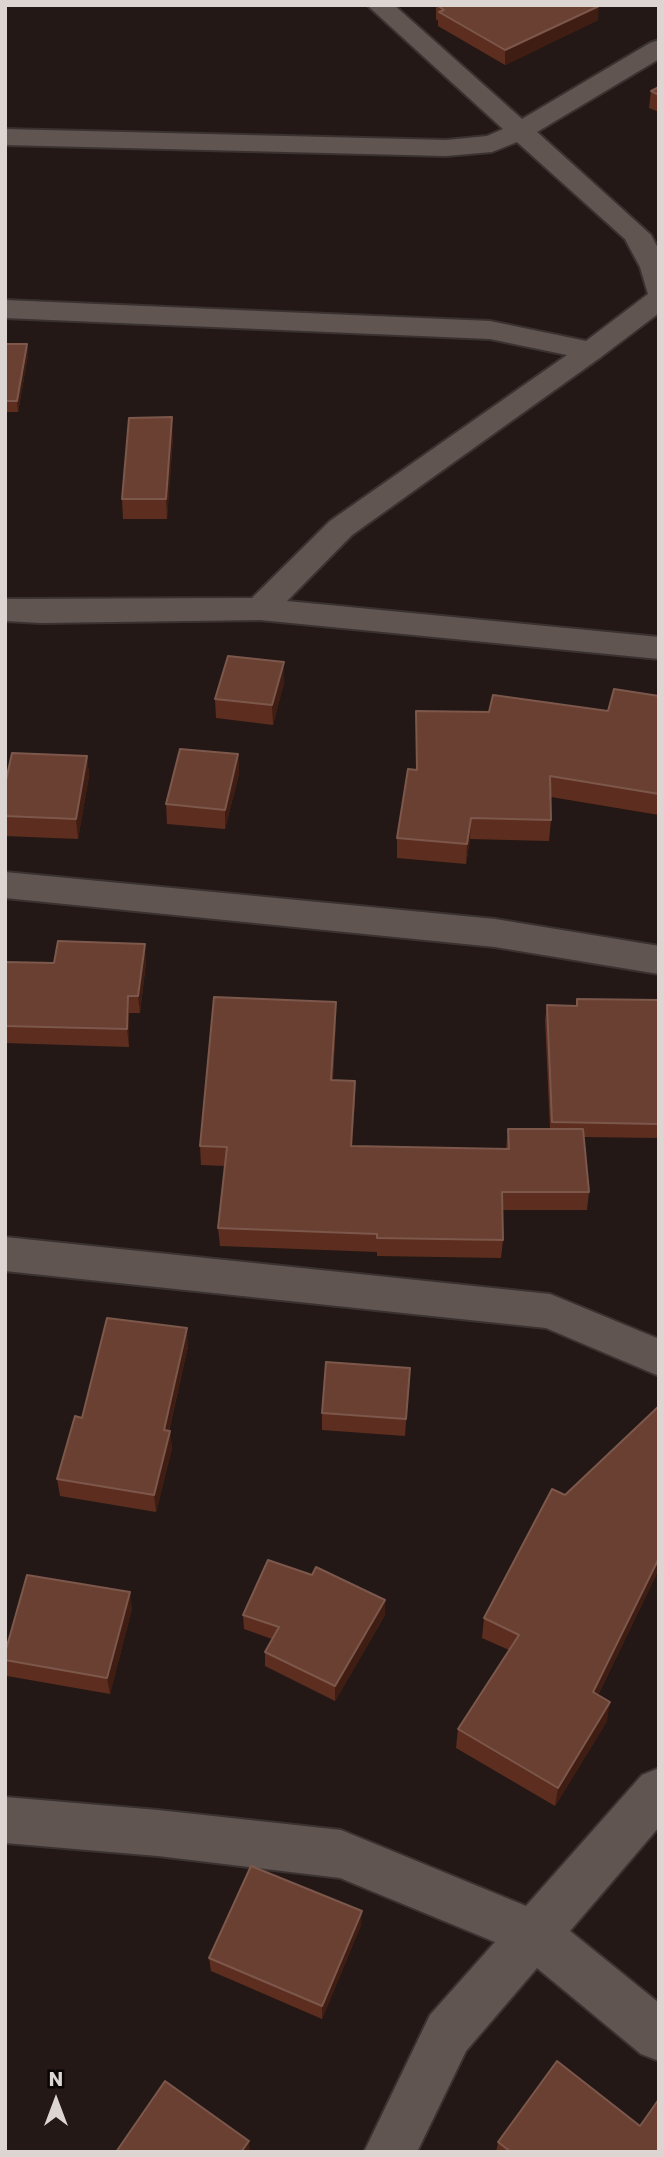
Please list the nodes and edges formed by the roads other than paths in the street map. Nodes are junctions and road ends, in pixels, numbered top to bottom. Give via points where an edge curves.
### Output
1 (379, 5) edge
2 (659, 48) edge
3 (521, 131) junction
4 (5, 137) edge
5 (659, 290) edge
6 (659, 299) edge
7 (5, 309) edge
8 (591, 351) junction
9 (260, 609) junction
10 (5, 610) edge
11 (659, 648) edge
12 (5, 885) edge
13 (659, 960) edge
14 (5, 1254) edge
15 (659, 1358) edge
16 (659, 1791) edge
17 (5, 1820) edge
18 (535, 1934) junction
19 (659, 2036) edge
20 (390, 2152) edge

1 - 3 street
2 - 3 street
3 - 4 street via 492,144 446,148
3 - 5 street via 637,235 654,267
6 - 8 street
7 - 8 street via 490,330
8 - 9 street via 341,528
9 - 10 street
9 - 11 street
12 - 13 street via 495,933
14 - 15 street via 550,1311
16 - 18 street
17 - 18 street via 341,1854
18 - 19 street
18 - 20 street via 448,2033

